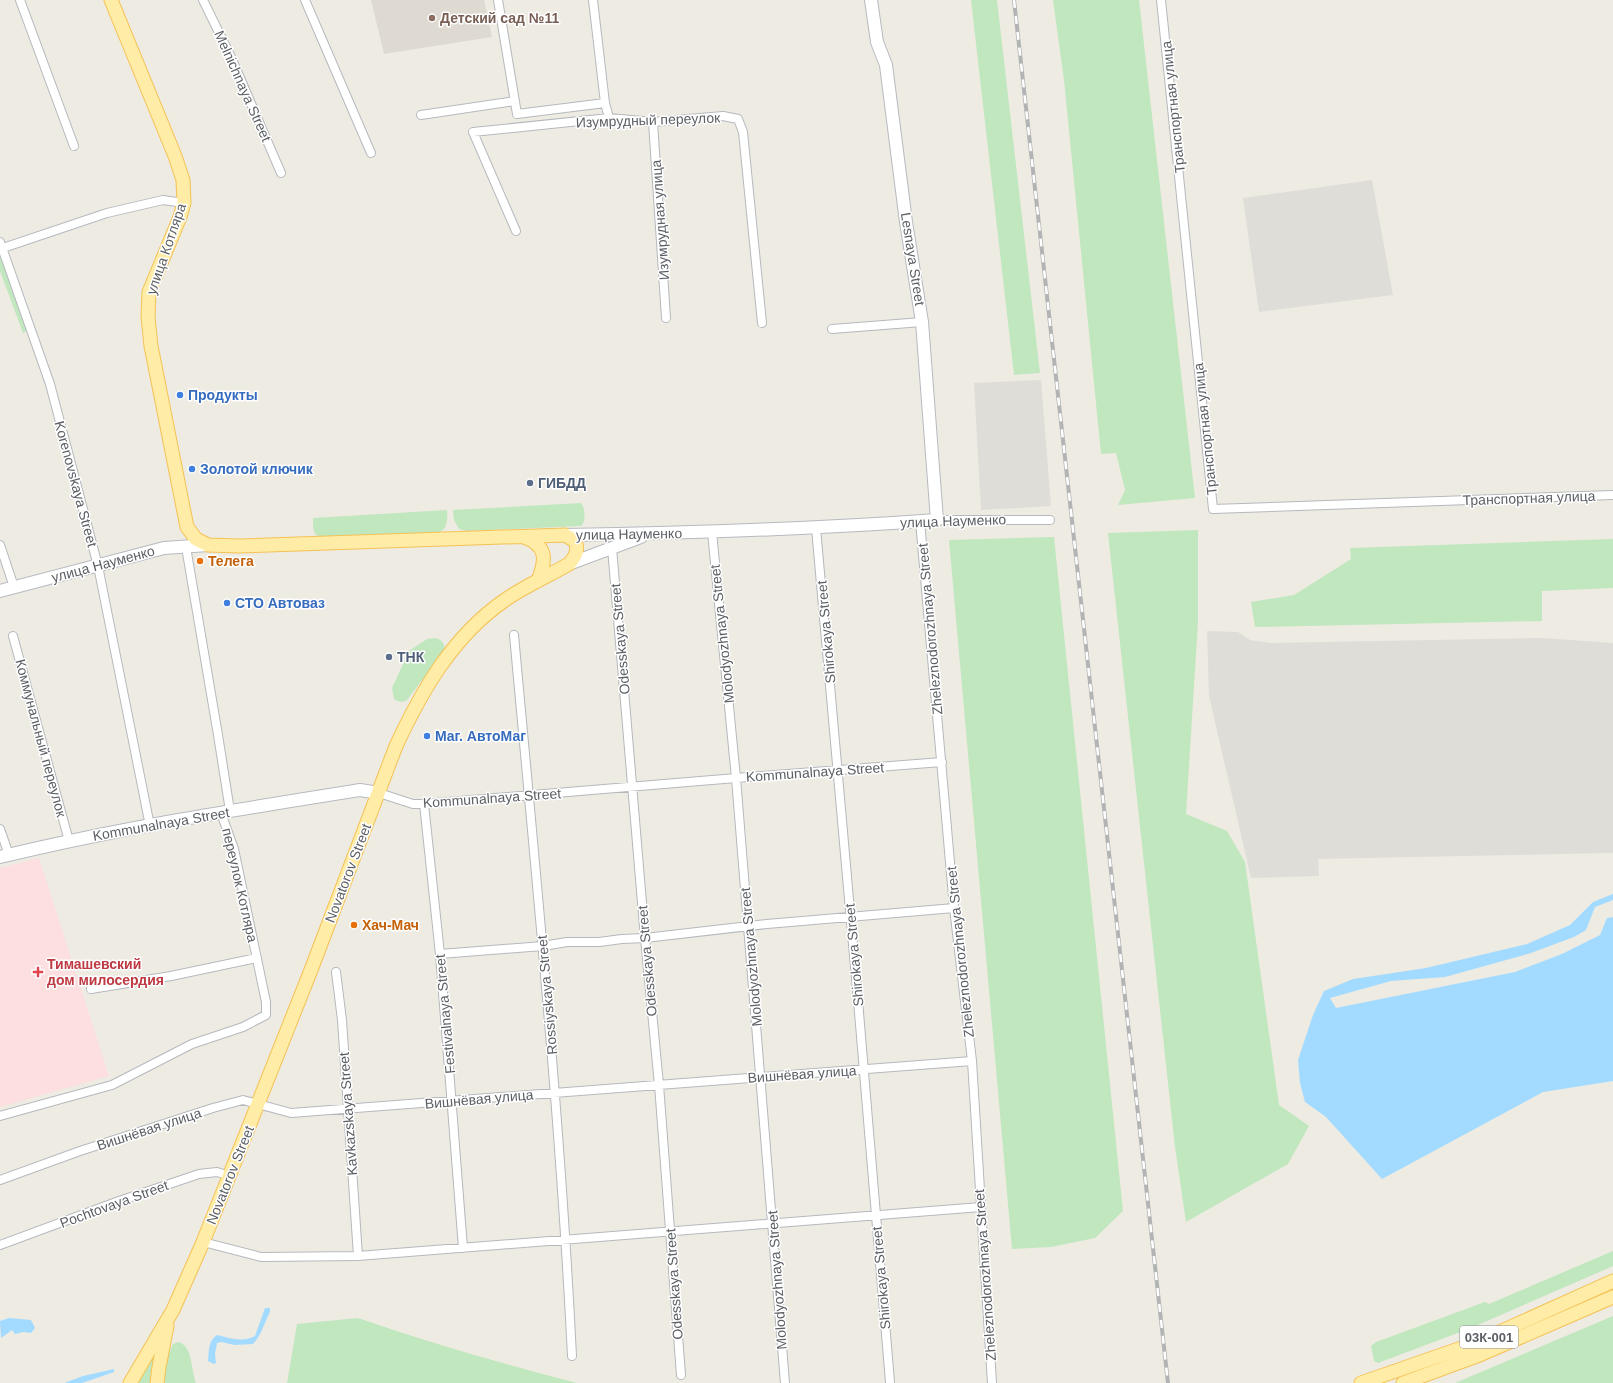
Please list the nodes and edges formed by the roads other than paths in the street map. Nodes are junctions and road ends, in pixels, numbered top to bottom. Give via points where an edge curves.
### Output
1 (20, 0) edge
2 (111, 0) edge
3 (203, 0) edge
4 (305, 0) edge
5 (498, 0) edge
6 (593, 0) edge
7 (871, 0) edge
8 (1161, 0) edge
9 (515, 101) junction
10 (605, 103) junction
11 (421, 115) dead end
12 (609, 118) junction
13 (653, 122) junction
14 (74, 146) dead end
15 (371, 153) dead end
16 (281, 173) dead end
17 (184, 203) junction
18 (516, 231) dead end
19 (1, 246) edge
20 (666, 318) dead end
21 (922, 322) junction
22 (762, 323) dead end
23 (832, 329) dead end
24 (1613, 495) edge
25 (937, 520) junction
26 (1050, 520) dead end
27 (920, 521) junction
28 (816, 528) junction
29 (712, 532) junction
30 (649, 534) junction
31 (565, 535) junction
32 (542, 544) junction
33 (0, 545) edge
34 (208, 545) junction
35 (186, 547) junction
36 (612, 548) junction
37 (569, 564) junction
38 (98, 566) junction
39 (538, 581) junction
40 (14, 587) junction
41 (0, 591) edge
42 (514, 635) dead end
43 (12, 636) dead end
44 (942, 762) junction
45 (839, 770) junction
46 (736, 778) junction
47 (632, 787) junction
48 (379, 793) junction
49 (529, 796) junction
50 (424, 804) junction
51 (226, 812) junction
52 (150, 826) junction
53 (0, 829) edge
54 (69, 841) junction
55 (4, 856) edge
56 (954, 908) junction
57 (850, 918) junction
58 (749, 926) junction
59 (645, 938) junction
60 (543, 946) junction
61 (440, 954) junction
62 (257, 958) junction
63 (336, 972) dead end
64 (91, 989) dead end
65 (972, 1061) junction
66 (865, 1069) junction
67 (761, 1077) junction
68 (659, 1085) junction
69 (554, 1093) junction
70 (452, 1102) junction
71 (258, 1103) junction
72 (347, 1110) junction
73 (0, 1116) edge
74 (230, 1176) junction
75 (0, 1180) edge
76 (981, 1206) junction
77 (876, 1214) junction
78 (773, 1223) junction
79 (670, 1231) junction
80 (566, 1240) junction
81 (203, 1242) junction
82 (0, 1245) edge
83 (463, 1248) junction
84 (358, 1256) junction
85 (1613, 1281) edge
86 (1613, 1297) edge
87 (169, 1317) junction
88 (572, 1356) dead end
89 (681, 1375) dead end
90 (890, 1382) dead end
91 (130, 1383) edge
92 (157, 1383) edge
93 (785, 1383) edge
94 (992, 1383) edge
95 (1361, 1383) edge
96 (1403, 1383) edge

1 - 14 street
2 - 17 main road, улица Котляра via 177,162 183,180
3 - 16 street, Melnichnaya Street
4 - 15 street
5 - 9 street
6 - 10 street
7 - 21 main road, Lesnaya Street via 877,42 886,65
8 - 24 street, Транспортная улица via 1213,509
9 - 10 street via 517,114
9 - 11 street
10 - 12 street
12 - 13 street, Изумрудный переулок
12 - 18 street, Изумрудный переулок via 473,132
13 - 20 street, Изумрудная улица
13 - 22 street, Изумрудный переулок via 723,116 738,119 743,132
17 - 19 street via 163,200 108,212
17 - 34 main road, улица Котляра via 149,292 148,317 151,346 184,516 189,532
19 - 38 street, Korenovskaya Street via 50,384
21 - 23 street
21 - 25 main road, Lesnaya Street
25 - 26 street, улица Науменко
25 - 27 main road, улица Науменко
27 - 28 main road, улица Науменко
27 - 44 street, Zheleznodorozhnaya Street
28 - 29 main road, улица Науменко
28 - 45 street, Shirokaya Street
29 - 30 main road, улица Науменко
29 - 46 street, Molodyozhnaya Street
30 - 31 main road, улица Науменко
30 - 36 main road, Novatorov Street
31 - 32 main road, улица Науменко
31 - 37 main road via 575,541 577,546 575,558
32 - 34 main road, улица Науменко via 523,536
32 - 37 main road via 556,562
32 - 39 main road via 543,566
33 - 40 street
34 - 35 main road, улица Науменко
35 - 38 main road, улица Науменко via 164,548
35 - 51 street, переулок Котляра via 218,735
36 - 37 main road, Novatorov Street
36 - 47 street, Odesskaya Street
37 - 39 main road, Novatorov Street
38 - 40 main road, улица Науменко
38 - 52 street, Korenovskaya Street
39 - 48 main road, Novatorov Street via 506,599 482,618 448,655 409,718
40 - 41 main road, улица Науменко
42 - 49 street, Rossiyskaya Street
43 - 54 street, Коммунальный переулок
44 - 45 street, Kommunalnaya Street
44 - 56 street, Zheleznodorozhnaya Street
45 - 46 street, Kommunalnaya Street
45 - 57 street, Shirokaya Street
46 - 47 street, Kommunalnaya Street
46 - 58 street, Molodyozhnaya Street
47 - 49 street, Kommunalnaya Street
47 - 59 street, Odesskaya Street
48 - 50 street, Kommunalnaya Street via 413,804
48 - 51 main road, Kommunalnaya Street via 360,790
48 - 71 main road, Novatorov Street
49 - 50 street, Kommunalnaya Street
49 - 60 street, Rossiyskaya Street
50 - 61 street, Festivalnaya Street
51 - 52 main road, Kommunalnaya Street
51 - 62 street, переулок Котляра
52 - 54 main road, Kommunalnaya Street
53 - 55 street
54 - 55 main road, Kommunalnaya Street
56 - 57 street
56 - 65 street, Zheleznodorozhnaya Street
57 - 58 street
57 - 66 street, Shirokaya Street
58 - 59 street
58 - 67 street, Molodyozhnaya Street
59 - 60 street via 567,942
59 - 68 street, Odesskaya Street
60 - 61 street
60 - 69 street, Rossiyskaya Street
61 - 70 street, Festivalnaya Street
62 - 64 street, переулок Котляра
62 - 73 street, переулок Котляра via 266,1002 266,1015 242,1027 192,1044 112,1086
63 - 72 street, Kavkazskaya Street via 342,1020
65 - 66 street, Вишнёвая улица
65 - 76 street, Zheleznodorozhnaya Street
66 - 67 street, Вишнёвая улица
66 - 77 street, Shirokaya Street
67 - 68 street, Вишнёвая улица
67 - 78 street, Molodyozhnaya Street
68 - 69 street, Вишнёвая улица
68 - 79 street, Odesskaya Street
69 - 70 street, Вишнёвая улица
69 - 80 street, Rossiyskaya Street
70 - 72 street, Вишнёвая улица
70 - 83 street, Festivalnaya Street
71 - 72 street, Вишнёвая улица via 291,1113
71 - 74 main road, Novatorov Street
71 - 75 street, Вишнёвая улица via 243,1100 213,1108
72 - 84 street, Kavkazskaya Street
74 - 81 main road, Novatorov Street
74 - 82 street, Pochtovaya Street via 217,1172 199,1174
76 - 77 street
76 - 94 street, Zheleznodorozhnaya Street
77 - 78 street
77 - 90 street, Shirokaya Street
78 - 79 street
78 - 93 street, Molodyozhnaya Street
79 - 80 street
79 - 89 street, Odesskaya Street
80 - 83 street
80 - 88 street, Rossiyskaya Street
81 - 84 street via 261,1257
81 - 87 main road, Novatorov Street
83 - 84 street
85 - 95 main road, 03К-001 via 1472,1344
86 - 96 main road, 03К-001 via 1478,1356
87 - 91 main road, Novatorov Street
87 - 92 main road

